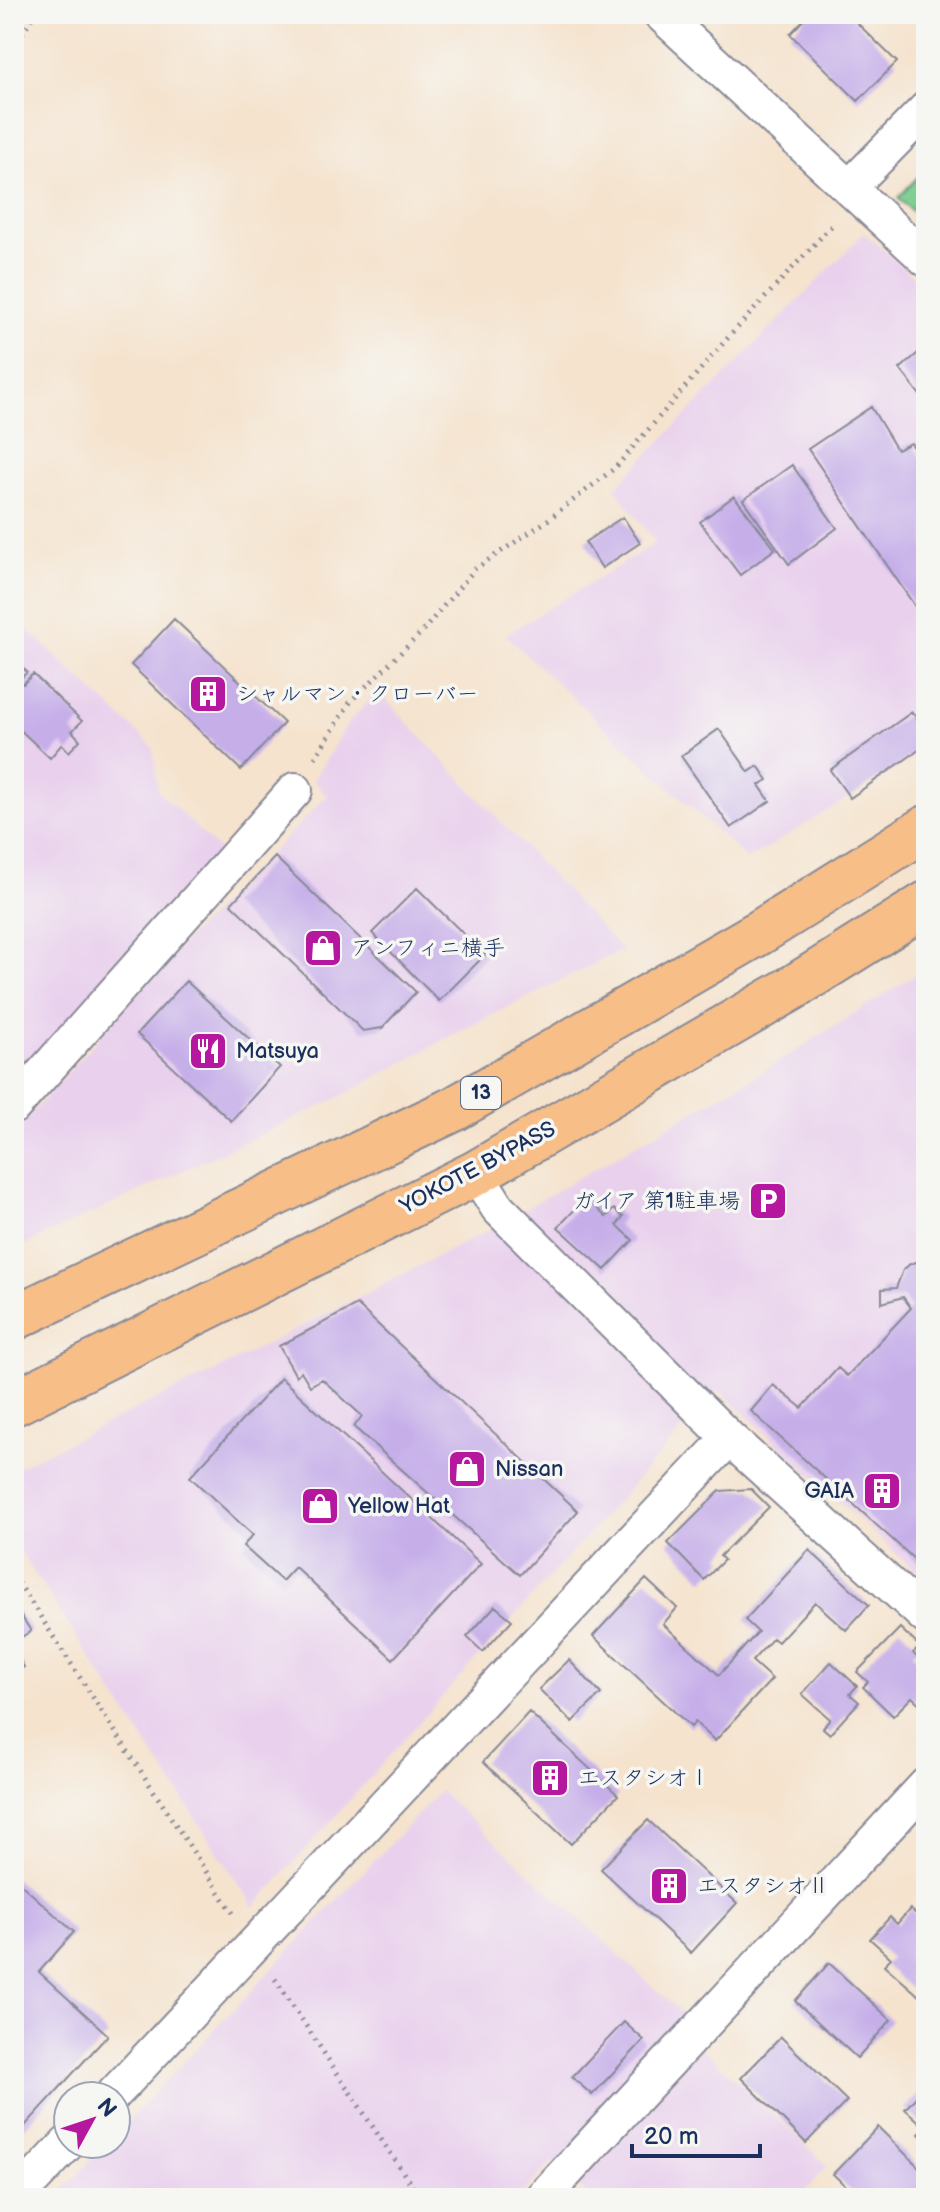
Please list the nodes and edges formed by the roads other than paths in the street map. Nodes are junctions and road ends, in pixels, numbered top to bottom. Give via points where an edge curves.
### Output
1 (661, 14) edge
2 (926, 109) edge
3 (854, 192) junction
4 (926, 259) edge
5 (295, 790) road end
6 (926, 828) edge
7 (926, 904) edge
8 (14, 1106) edge
9 (476, 1173) junction
10 (14, 1318) edge
11 (14, 1403) edge
12 (729, 1438) junction
13 (926, 1617) edge
14 (926, 1785) edge
15 (127, 2080) edge
16 (52, 2160) edge
17 (16, 2198) edge
18 (542, 2198) edge

1 - 3 street
2 - 3 street
3 - 4 street
5 - 8 street
6 - 10 highway, 13 via 762,931 454,1109
7 - 9 highway, YOKOTE BYPASS
9 - 11 highway, YOKOTE BYPASS
9 - 12 street via 498,1208
12 - 13 street
12 - 15 street
14 - 18 street
16 - 17 street

